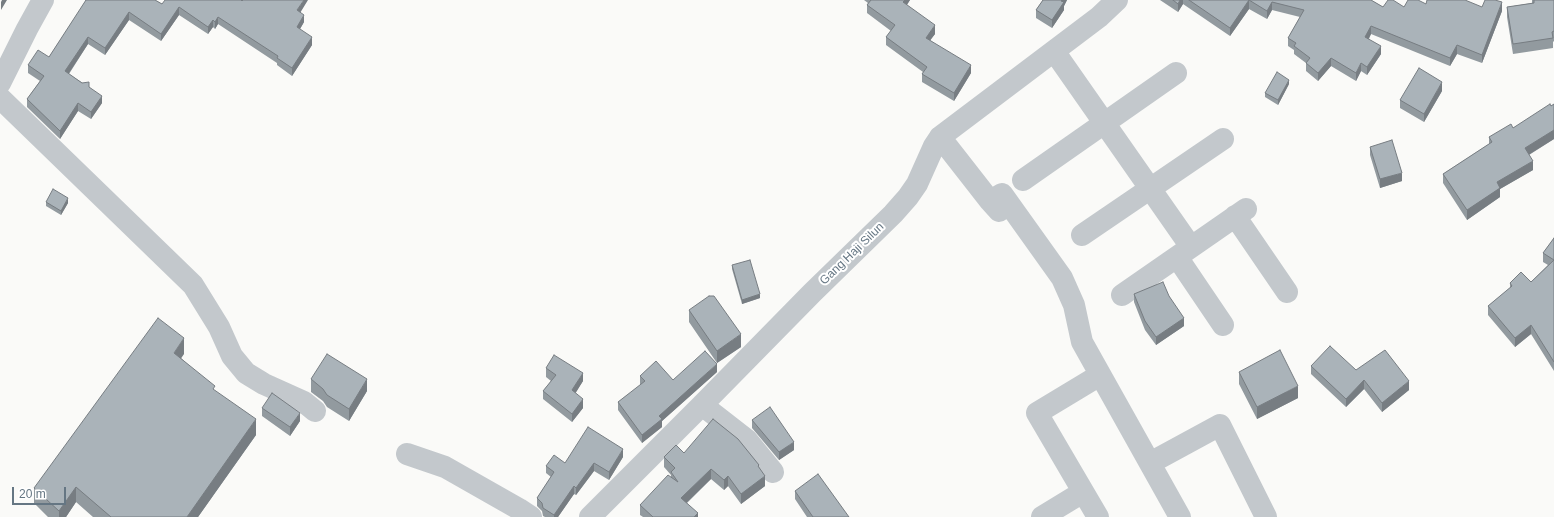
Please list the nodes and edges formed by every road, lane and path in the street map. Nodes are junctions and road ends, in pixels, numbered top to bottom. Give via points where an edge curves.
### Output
1 (43, 0) edge
2 (1117, 0) edge
3 (1054, 52) junction
4 (1176, 73) dead end
5 (0, 83) edge
6 (0, 98) edge
7 (1104, 124) junction
8 (940, 137) junction
9 (1223, 140) dead end
10 (1023, 180) dead end
11 (1150, 188) junction
12 (1082, 235) dead end
13 (1184, 252) junction
14 (1287, 292) dead end
15 (1122, 296) dead end
16 (1223, 325) dead end
17 (1100, 375) junction
18 (702, 405) junction
19 (315, 411) dead end
20 (407, 454) dead end
21 (1150, 463) junction
22 (773, 472) dead end
23 (1083, 492) junction
24 (531, 517) edge
25 (590, 517) edge
26 (1042, 517) edge
27 (1098, 517) edge
28 (1180, 517) edge
29 (1266, 517) edge

1 - 5 street
2 - 3 street, Gang Haji Silun
3 - 7 street
3 - 8 street, Gang Haji Silun
4 - 7 street
6 - 19 street via 193,285 220,327 232,356 246,373 304,402
7 - 10 street
7 - 11 street
8 - 17 street via 990,202 1062,278 1074,306 1082,342
8 - 18 street, Gang Haji Silun via 917,184 898,209
9 - 11 street
11 - 12 street
11 - 13 street
13 - 14 street via 1240,213
13 - 15 street
13 - 16 street
17 - 21 street
17 - 23 street via 1036,413
18 - 22 street via 747,440
18 - 25 street, Gang Haji Silun
20 - 24 street via 445,467
21 - 28 street
21 - 29 street via 1220,426
23 - 26 street
23 - 27 street

